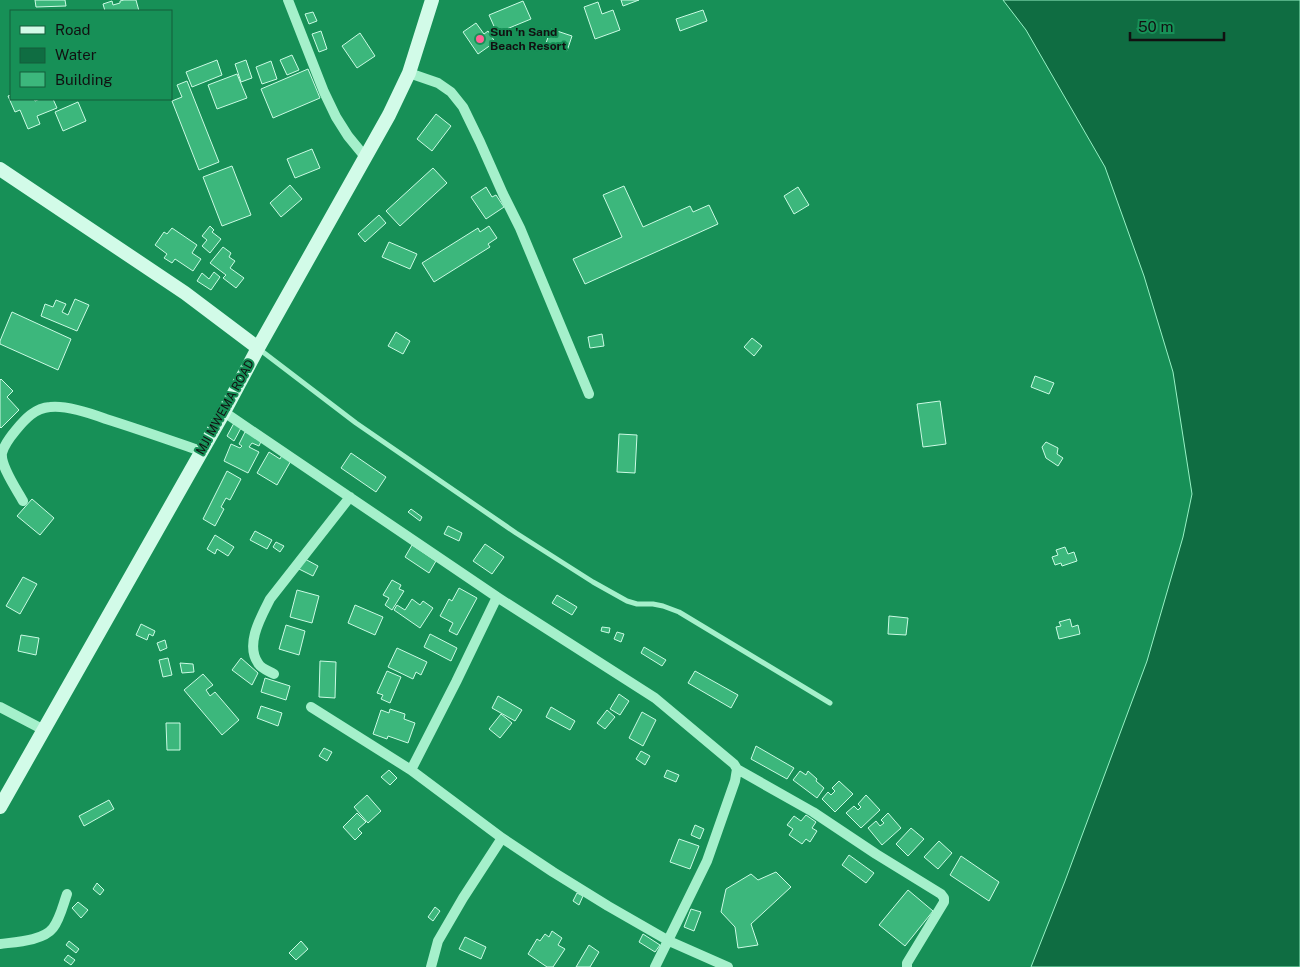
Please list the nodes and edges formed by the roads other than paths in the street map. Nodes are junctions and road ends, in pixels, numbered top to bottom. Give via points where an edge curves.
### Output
1 (288, 0) edge
2 (432, 0) edge
3 (409, 73) junction
4 (366, 158) junction
5 (0, 169) edge
6 (258, 348) junction
7 (589, 394) dead end
8 (224, 412) junction
9 (201, 451) junction
10 (350, 497) junction
11 (23, 501) dead end
12 (497, 597) junction
13 (274, 674) dead end
14 (830, 704) dead end
15 (0, 707) edge
16 (311, 707) dead end
17 (44, 730) junction
18 (737, 769) junction
19 (411, 770) junction
20 (0, 807) edge
21 (502, 838) junction
22 (67, 894) dead end
23 (669, 941) junction
24 (0, 944) edge
25 (431, 967) edge
26 (655, 967) edge
27 (728, 967) edge
28 (907, 967) edge

1 - 4 street via 336,117
2 - 3 main road, MJI MWEMA ROAD
3 - 4 main road, MJI MWEMA ROAD
3 - 7 street via 451,92 463,108 520,228
4 - 6 main road, MJI MWEMA ROAD
5 - 6 main road via 185,293
6 - 8 main road, MJI MWEMA ROAD
6 - 14 lane via 363,428 594,582 628,601 679,612
8 - 9 main road, MJI MWEMA ROAD
8 - 10 street
9 - 11 street via 84,412 50,406 26,418 2,452 5,469
9 - 17 main road, MJI MWEMA ROAD
10 - 12 street
10 - 13 street via 312,543 262,614 255,632 253,653 258,664
12 - 18 street via 655,698
12 - 19 street
15 - 17 street
16 - 19 street
17 - 20 main road, MJI MWEMA ROAD
18 - 23 street via 707,861
18 - 28 street via 813,812 941,894 944,902
19 - 21 street
21 - 23 street via 552,872
21 - 25 street via 438,941
22 - 24 street via 52,930 30,940
23 - 26 street
23 - 27 street

